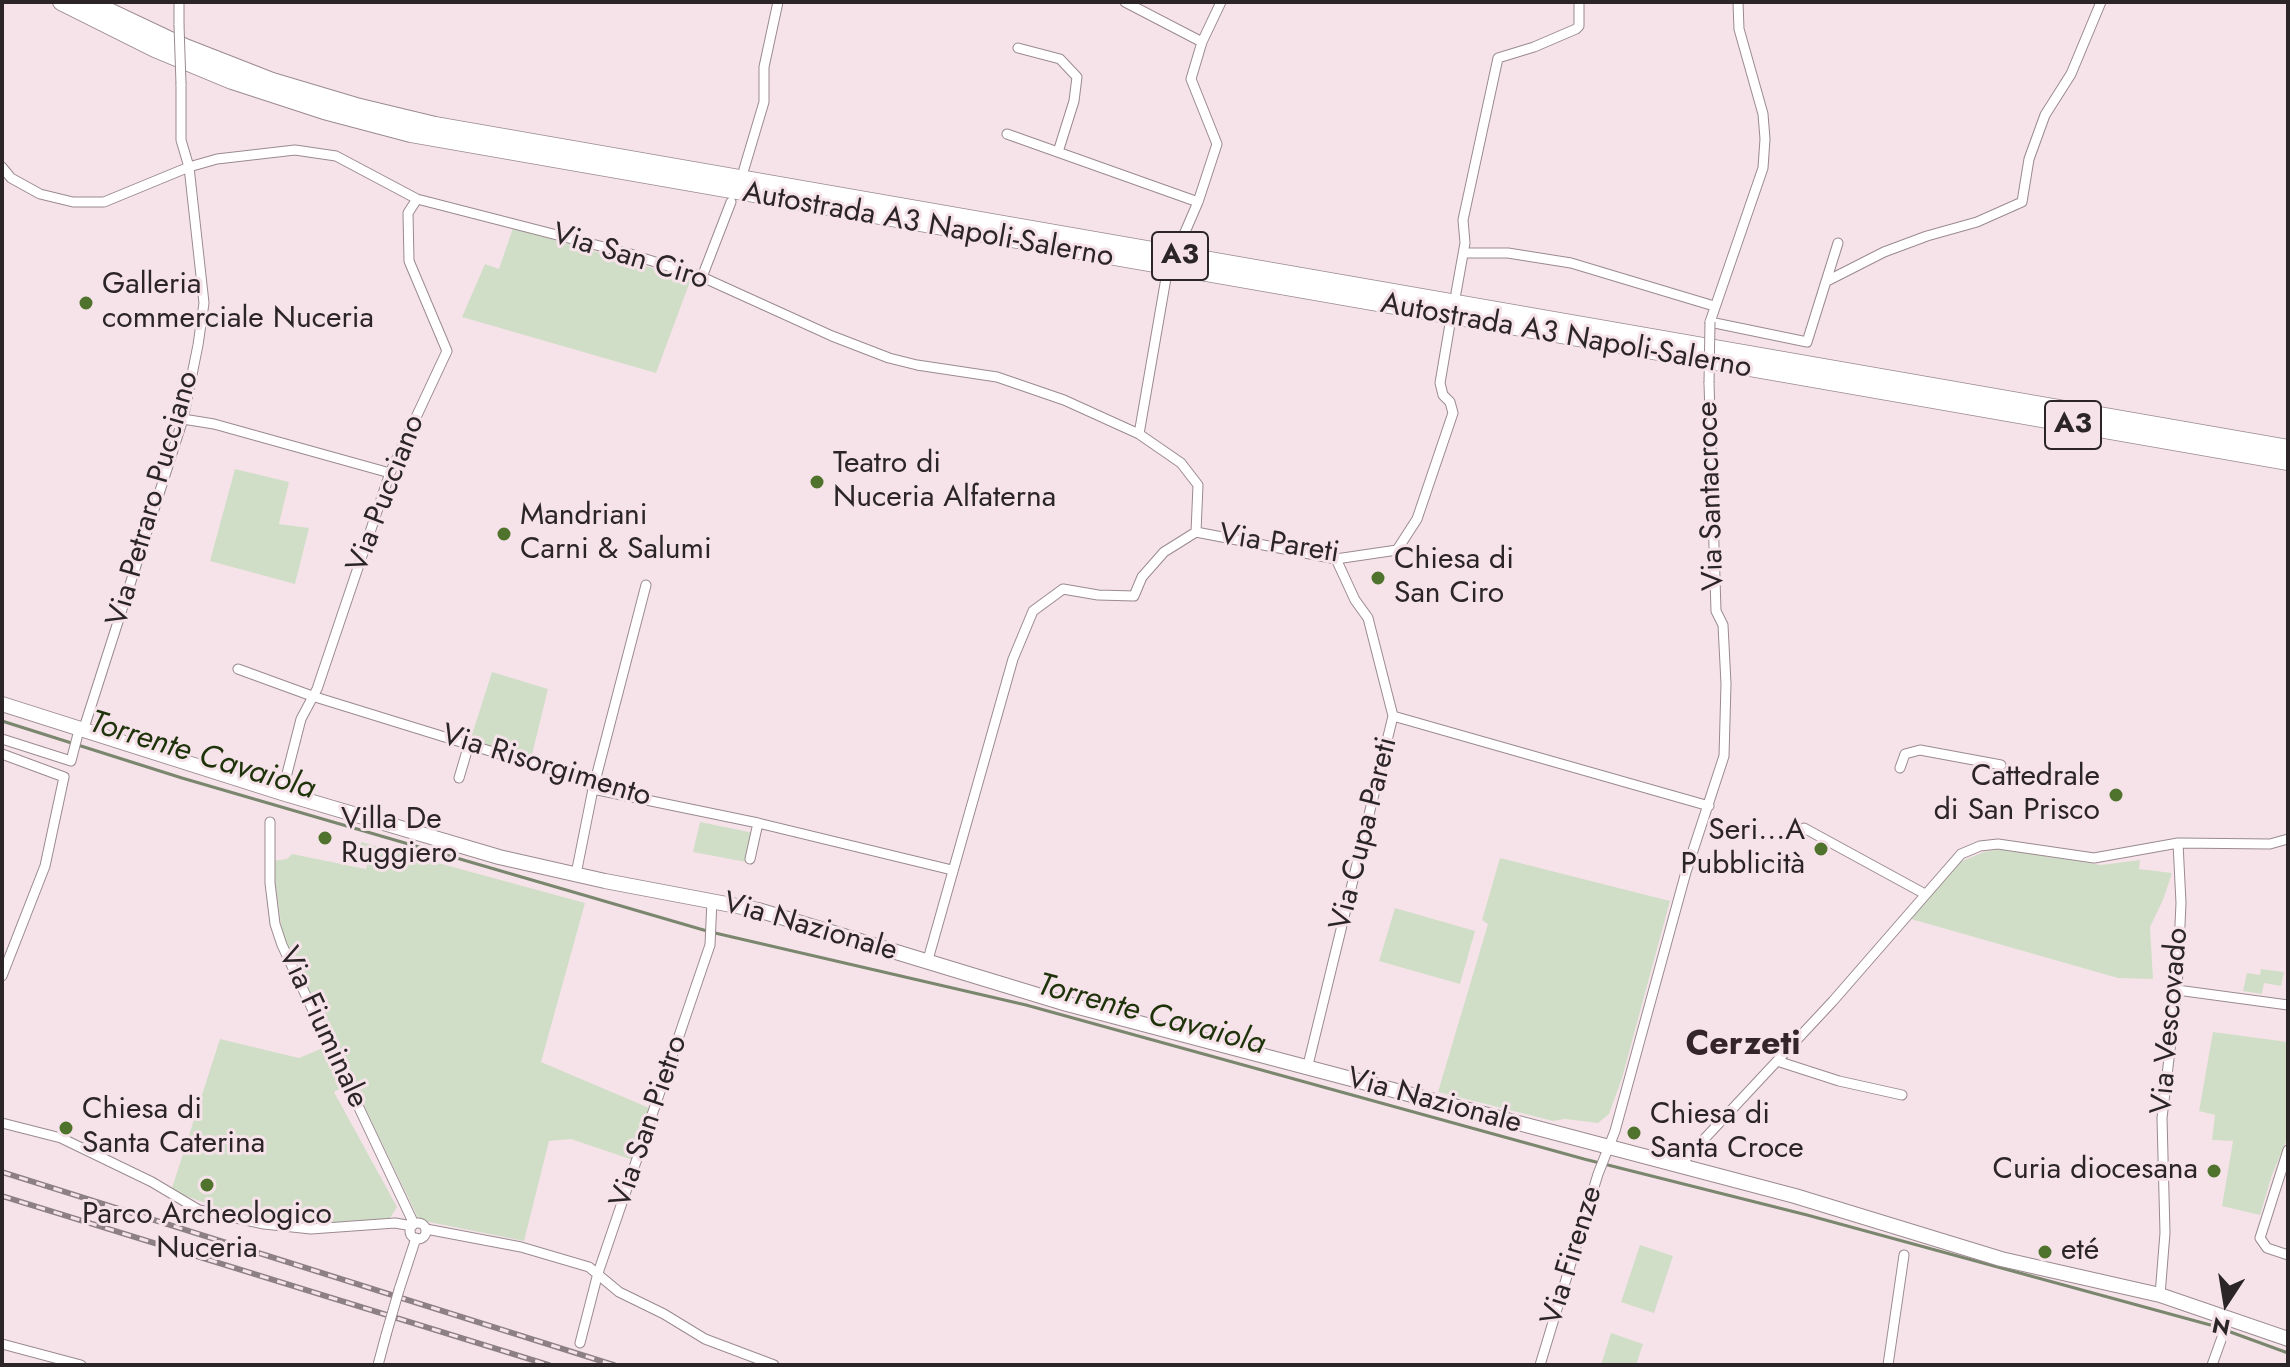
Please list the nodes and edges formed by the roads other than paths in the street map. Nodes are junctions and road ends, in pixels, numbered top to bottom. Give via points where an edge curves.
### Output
1 (61, 2) edge
2 (90, 2) edge
3 (179, 2) edge
4 (778, 2) edge
5 (1125, 2) edge
6 (1221, 2) edge
7 (1579, 2) edge
8 (1738, 2) edge
9 (2101, 2) edge
10 (1202, 42) junction
11 (1018, 48) dead end
12 (1007, 134) dead end
13 (1058, 152) junction
14 (2, 167) edge
15 (189, 167) junction
16 (744, 169) dead end
17 (417, 199) junction
18 (731, 202) dead end
19 (1198, 202) junction
20 (1838, 243) dead end
21 (1179, 246) dead end
22 (1464, 253) junction
23 (702, 277) junction
24 (1166, 278) dead end
25 (1827, 281) junction
26 (1456, 293) dead end
27 (1714, 306) junction
28 (1710, 322) junction
29 (1450, 324) dead end
30 (183, 419) junction
31 (1139, 434) junction
32 (2288, 448) edge
33 (2288, 462) edge
34 (390, 473) junction
35 (1196, 532) junction
36 (1336, 559) junction
37 (646, 585) dead end
38 (238, 669) dead end
39 (312, 696) junction
40 (2, 704) edge
41 (1393, 716) junction
42 (80, 732) junction
43 (2, 739) edge
44 (469, 744) junction
45 (2, 754) edge
46 (2001, 765) dead end
47 (1900, 768) dead end
48 (459, 778) dead end
49 (593, 789) junction
50 (282, 793) junction
51 (1709, 806) junction
52 (270, 822) dead end
53 (758, 823) junction
54 (1804, 828) dead end
55 (2288, 839) edge
56 (2178, 843) junction
57 (2270, 844) junction
58 (2288, 845) edge
59 (750, 859) dead end
60 (952, 870) junction
61 (576, 874) junction
62 (1925, 894) junction
63 (712, 908) junction
64 (927, 963) junction
65 (2, 976) edge
66 (2177, 990) junction
67 (2288, 1005) edge
68 (1777, 1061) junction
69 (1307, 1069) junction
70 (1902, 1095) dead end
71 (2, 1123) edge
72 (1611, 1150) junction
73 (2288, 1150) edge
74 (1680, 1165) junction
75 (413, 1225) junction
76 (426, 1229) junction
77 (416, 1238) junction
78 (1904, 1255) dead end
79 (2288, 1255) edge
80 (598, 1273) junction
81 (2160, 1295) junction
82 (2228, 1321) junction
83 (2288, 1339) edge
84 (580, 1343) dead end
85 (2, 1344) edge
86 (81, 1365) edge
87 (378, 1365) edge
88 (774, 1365) edge
89 (1540, 1365) edge
90 (1888, 1365) edge
91 (2212, 1365) edge

1 - 33 highway, Autostrada A3 Napoli-Salerno / A3 via 232,81 411,134
2 - 32 highway, Autostrada A3 Napoli-Salerno / A3 via 272,81 435,125
3 - 15 street, Via Petraro Pucciano, bridge via 181,140
4 - 16 street via 764,67 764,102
5 - 10 street
6 - 10 street
7 - 22 street via 1576,29 1498,58 1463,220
8 - 27 street, Via Santacroce via 1739,29 1763,114 1763,168
9 - 25 street via 2071,74 2045,115 2029,159 2022,202 1884,252
10 - 19 street via 1191,79 1217,144
11 - 13 street via 1060,59 1077,77
12 - 13 street
13 - 19 street
14 - 15 street, Via San Ciro via 40,194 73,202 104,202
15 - 17 street, Via San Ciro via 295,150 336,156
15 - 30 street, Via Petraro Pucciano via 204,303
17 - 23 street, Via San Ciro
17 - 34 street, Via Pucciano via 408,213 409,261 447,351
18 - 23 street
19 - 21 street
20 - 25 street
22 - 26 street
22 - 27 street via 1508,253 1571,263
23 - 31 street, Via San Ciro via 889,358 997,377
24 - 31 street
25 - 28 street via 1807,342
27 - 28 street, Via Santacroce
28 - 51 street, Via Santacroce, bridge via 1716,611 1723,625 1726,684 1724,756
29 - 36 street, Via Pareti via 1440,383 1453,413 1417,519 1397,550
30 - 34 street
30 - 42 street, Via Petraro Pucciano
31 - 35 street, Via San Ciro via 1181,463 1198,485
34 - 39 street, Via Pucciano
35 - 36 street, Via Pareti
35 - 60 street, Via Pareti via 1164,552 1142,577 1134,596 1063,589 1033,611 1013,659
36 - 41 street, Via Cupa Pareti via 1368,618
37 - 49 street
38 - 39 street, Via Risorgimento
39 - 44 street, Via Risorgimento
39 - 50 street, Via Pucciano
40 - 42 main road, Via Nazionale
41 - 51 street
41 - 69 street, Via Cupa Pareti
42 - 43 street, Via Petraro Pucciano via 71,761
42 - 50 main road, Via Nazionale
44 - 48 street
44 - 49 street, Via Risorgimento via 587,781
45 - 65 street via 64,777 45,866
46 - 47 street via 1916,750 1905,754
49 - 53 street, Via Risorgimento
49 - 61 street
50 - 61 main road, Via Nazionale via 499,857
51 - 72 street, Via Santacroce via 1686,872
52 - 75 street, Via Fiuminale via 270,883 282,945
53 - 59 street
53 - 60 street, Via Risorgimento
54 - 62 street
55 - 57 street
56 - 57 street
56 - 62 street via 2094,858 1980,846 1961,854
56 - 66 street, Via Vescovado
57 - 58 street
60 - 64 street, Via Pareti
61 - 63 main road, Via Nazionale
62 - 68 street
63 - 64 main road, Via Nazionale via 805,923
63 - 80 street, Via San Pietro via 710,945
64 - 69 main road, Via Nazionale
66 - 67 street
66 - 81 street, Via Vescovado via 2163,1100 2165,1233
68 - 70 street
68 - 74 street
69 - 72 main road, Via Nazionale
71 - 75 street via 61,1138 199,1210 311,1229
72 - 74 main road, Via Nazionale
72 - 89 street, Via Firenze via 1598,1174
73 - 79 street via 2260,1238 2267,1248
74 - 81 main road, Via Nazionale via 2001,1259
75 - 76 street via 421,1223
75 - 77 street via 410,1233
76 - 77 street
76 - 80 street via 521,1247
77 - 87 street, bridge
78 - 90 street
80 - 84 street, Via San Pietro
80 - 88 street via 619,1292 705,1339
81 - 82 main road, Via Nazionale
82 - 83 main road, Via Nazionale
82 - 91 street
85 - 86 street

